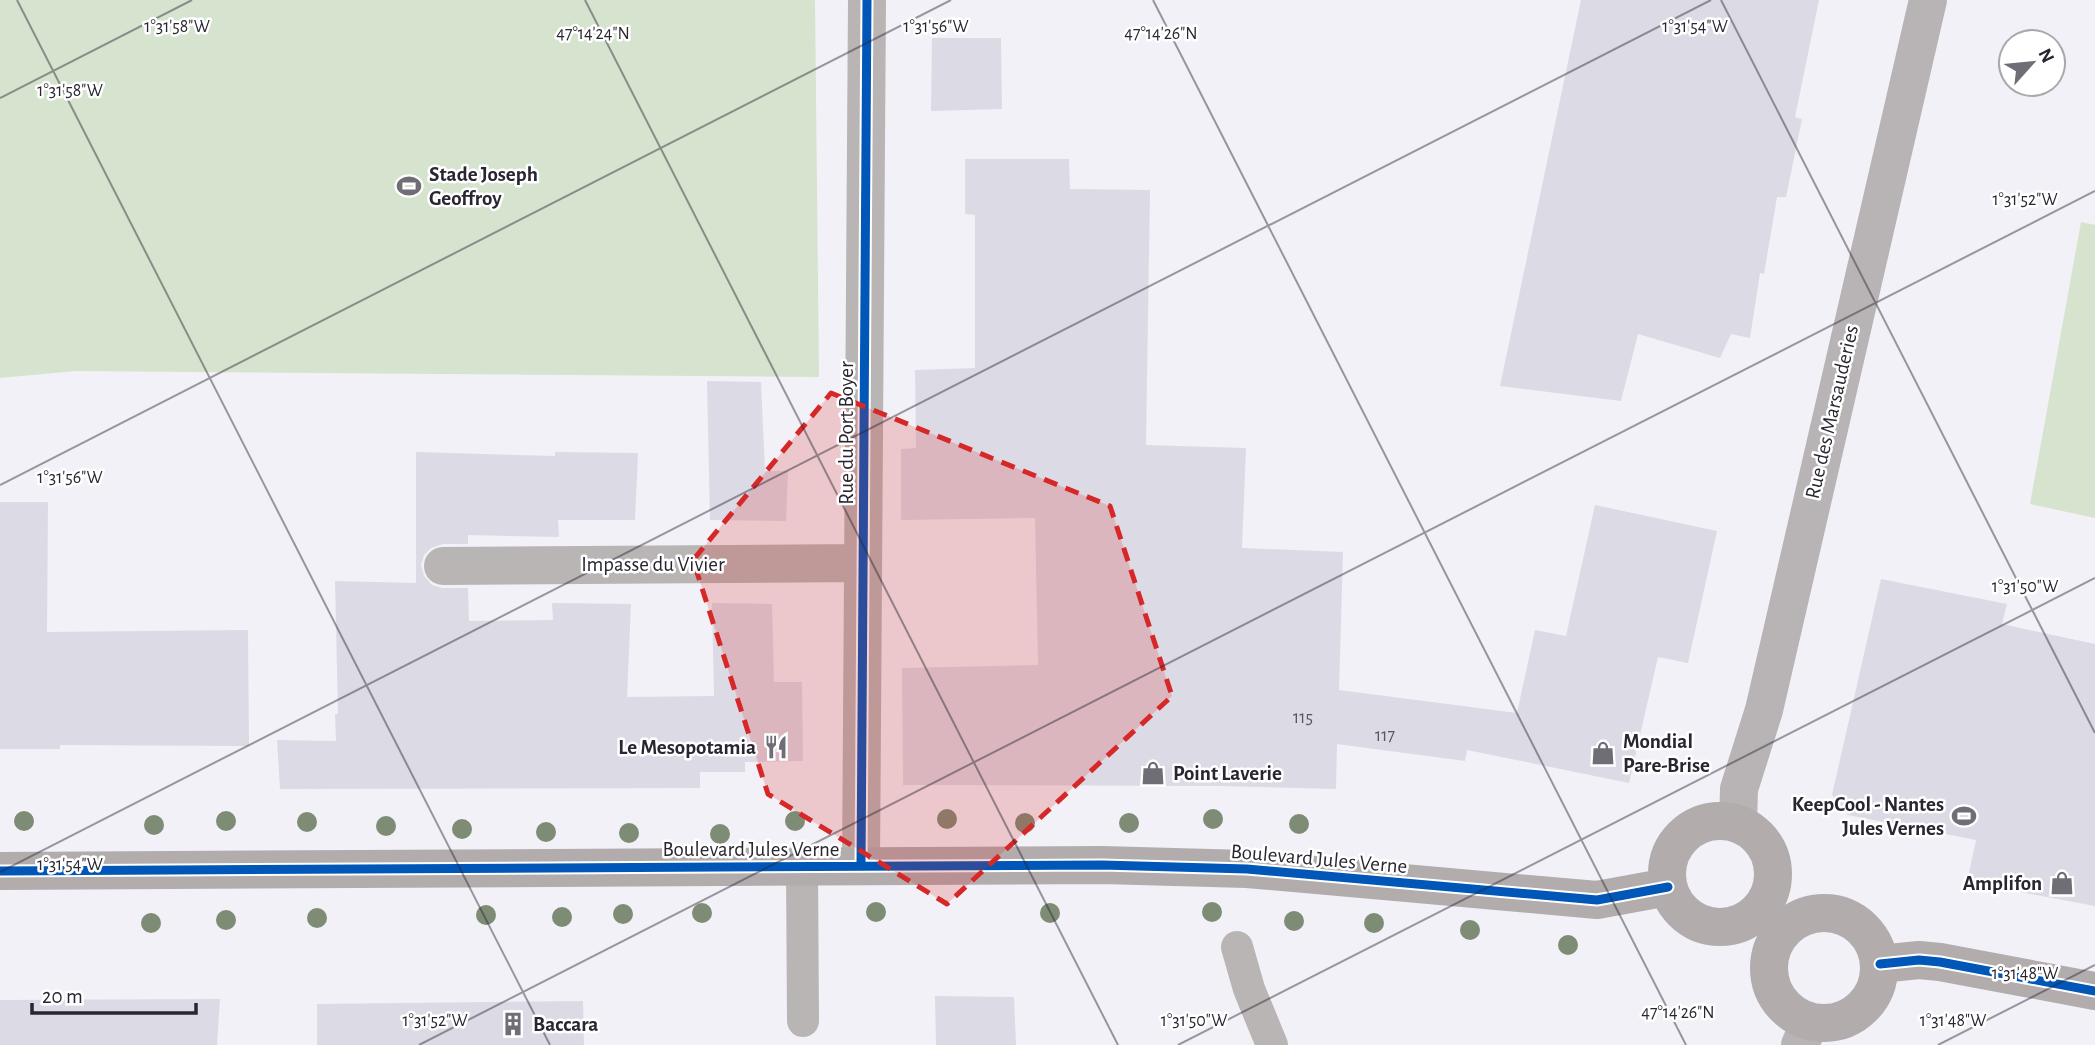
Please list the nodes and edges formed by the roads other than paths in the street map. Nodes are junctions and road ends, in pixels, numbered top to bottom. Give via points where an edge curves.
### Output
1 (867, 0) edge
2 (1928, 0) edge
3 (863, 563) junction
4 (443, 566) dead end
5 (1738, 824) junction
6 (802, 866) junction
7 (861, 866) junction
8 (0, 871) edge
9 (1668, 887) junction
10 (1771, 919) junction
11 (1237, 947) dead end
12 (1880, 964) junction
13 (2095, 991) edge
14 (803, 1021) dead end
15 (1805, 1033) edge
16 (1272, 1045) edge

1 - 3 street, Rue du Port Boyer
2 - 5 street, Rue des Marsauderies via 1764,709 1738,789
3 - 4 street, Impasse du Vivier
3 - 7 street, Rue du Port Boyer
5 - 9 main road via 1706,822 1691,829 1671,854 1666,870
5 - 10 main road via 1753,832 1771,861
6 - 7 main road, Boulevard Jules Verne
6 - 8 main road, Boulevard Jules Verne
6 - 14 lane
7 - 9 main road, Boulevard Jules Verne via 1247,869 1597,900
9 - 10 main road via 1685,914 1699,923 1715,927
10 - 12 main road via 1833,913 1851,919 1866,930
10 - 15 main road via 1771,983
11 - 16 lane
12 - 13 main road via 1940,962
12 - 15 main road via 1879,981 1861,1010

